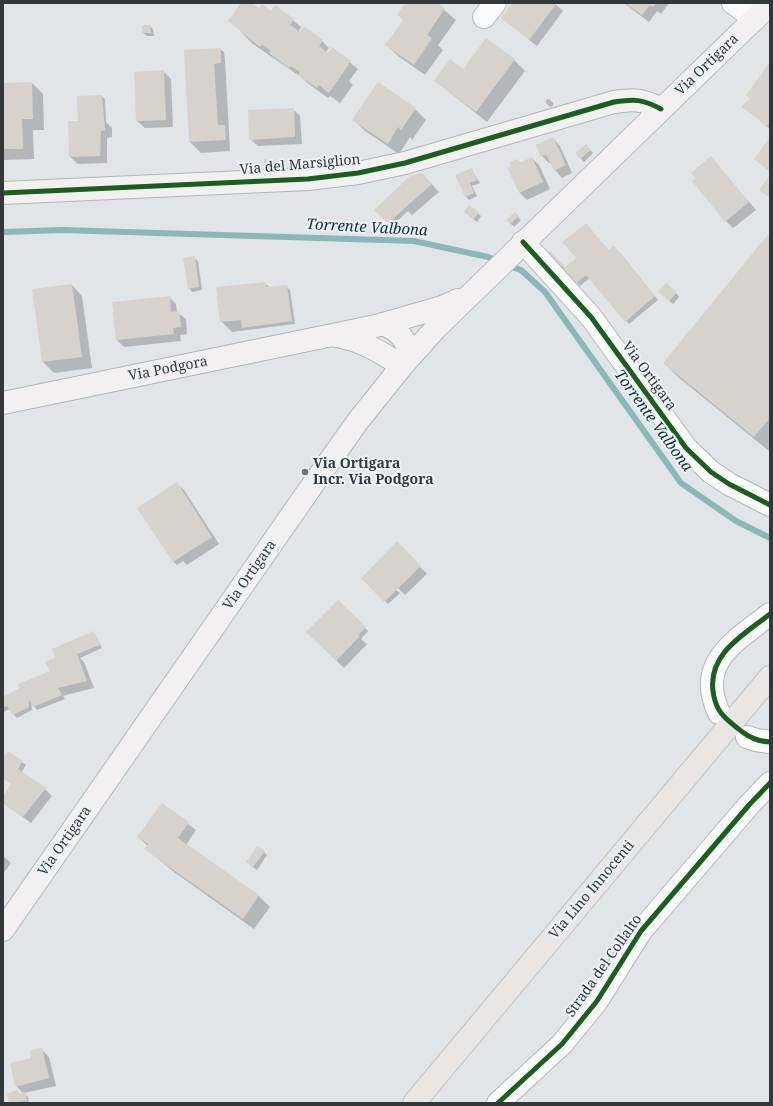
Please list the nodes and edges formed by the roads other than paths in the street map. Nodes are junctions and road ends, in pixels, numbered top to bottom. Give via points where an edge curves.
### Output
1 (733, 3) edge
2 (762, 11) edge
3 (661, 109) junction
4 (3, 193) edge
5 (518, 247) junction
6 (476, 287) junction
7 (382, 324) junction
8 (333, 336) junction
9 (406, 361) junction
10 (3, 402) edge
11 (770, 505) edge
12 (770, 614) edge
13 (770, 677) edge
14 (719, 714) dead end
15 (747, 737) dead end
16 (770, 742) edge
17 (770, 783) edge
18 (3, 930) edge
19 (414, 1103) edge
20 (498, 1103) edge

1 - 2 street
2 - 3 main road, Via Ortigara
3 - 4 main road, Via del Marsiglion via 646,101 614,102 405,163 358,173 308,179
3 - 5 main road, Via Ortigara
5 - 6 main road, Via Ortigara
5 - 11 street, Via Ortigara via 591,317 698,461 729,484
6 - 7 main road, Via Podgora via 442,307
6 - 9 main road, Via Ortigara
7 - 8 main road, Via Podgora
7 - 9 main road via 391,327 402,336 407,344
8 - 9 main road, Via Podgora via 352,338
8 - 10 main road, Via Podgora
9 - 18 main road, Via Ortigara via 358,421 309,490
12 - 14 street via 733,642 719,658 712,679
13 - 19 main road, Via Lino Innocenti
15 - 16 street
17 - 20 street, Strada del Collalto via 641,932 597,1001 562,1044

